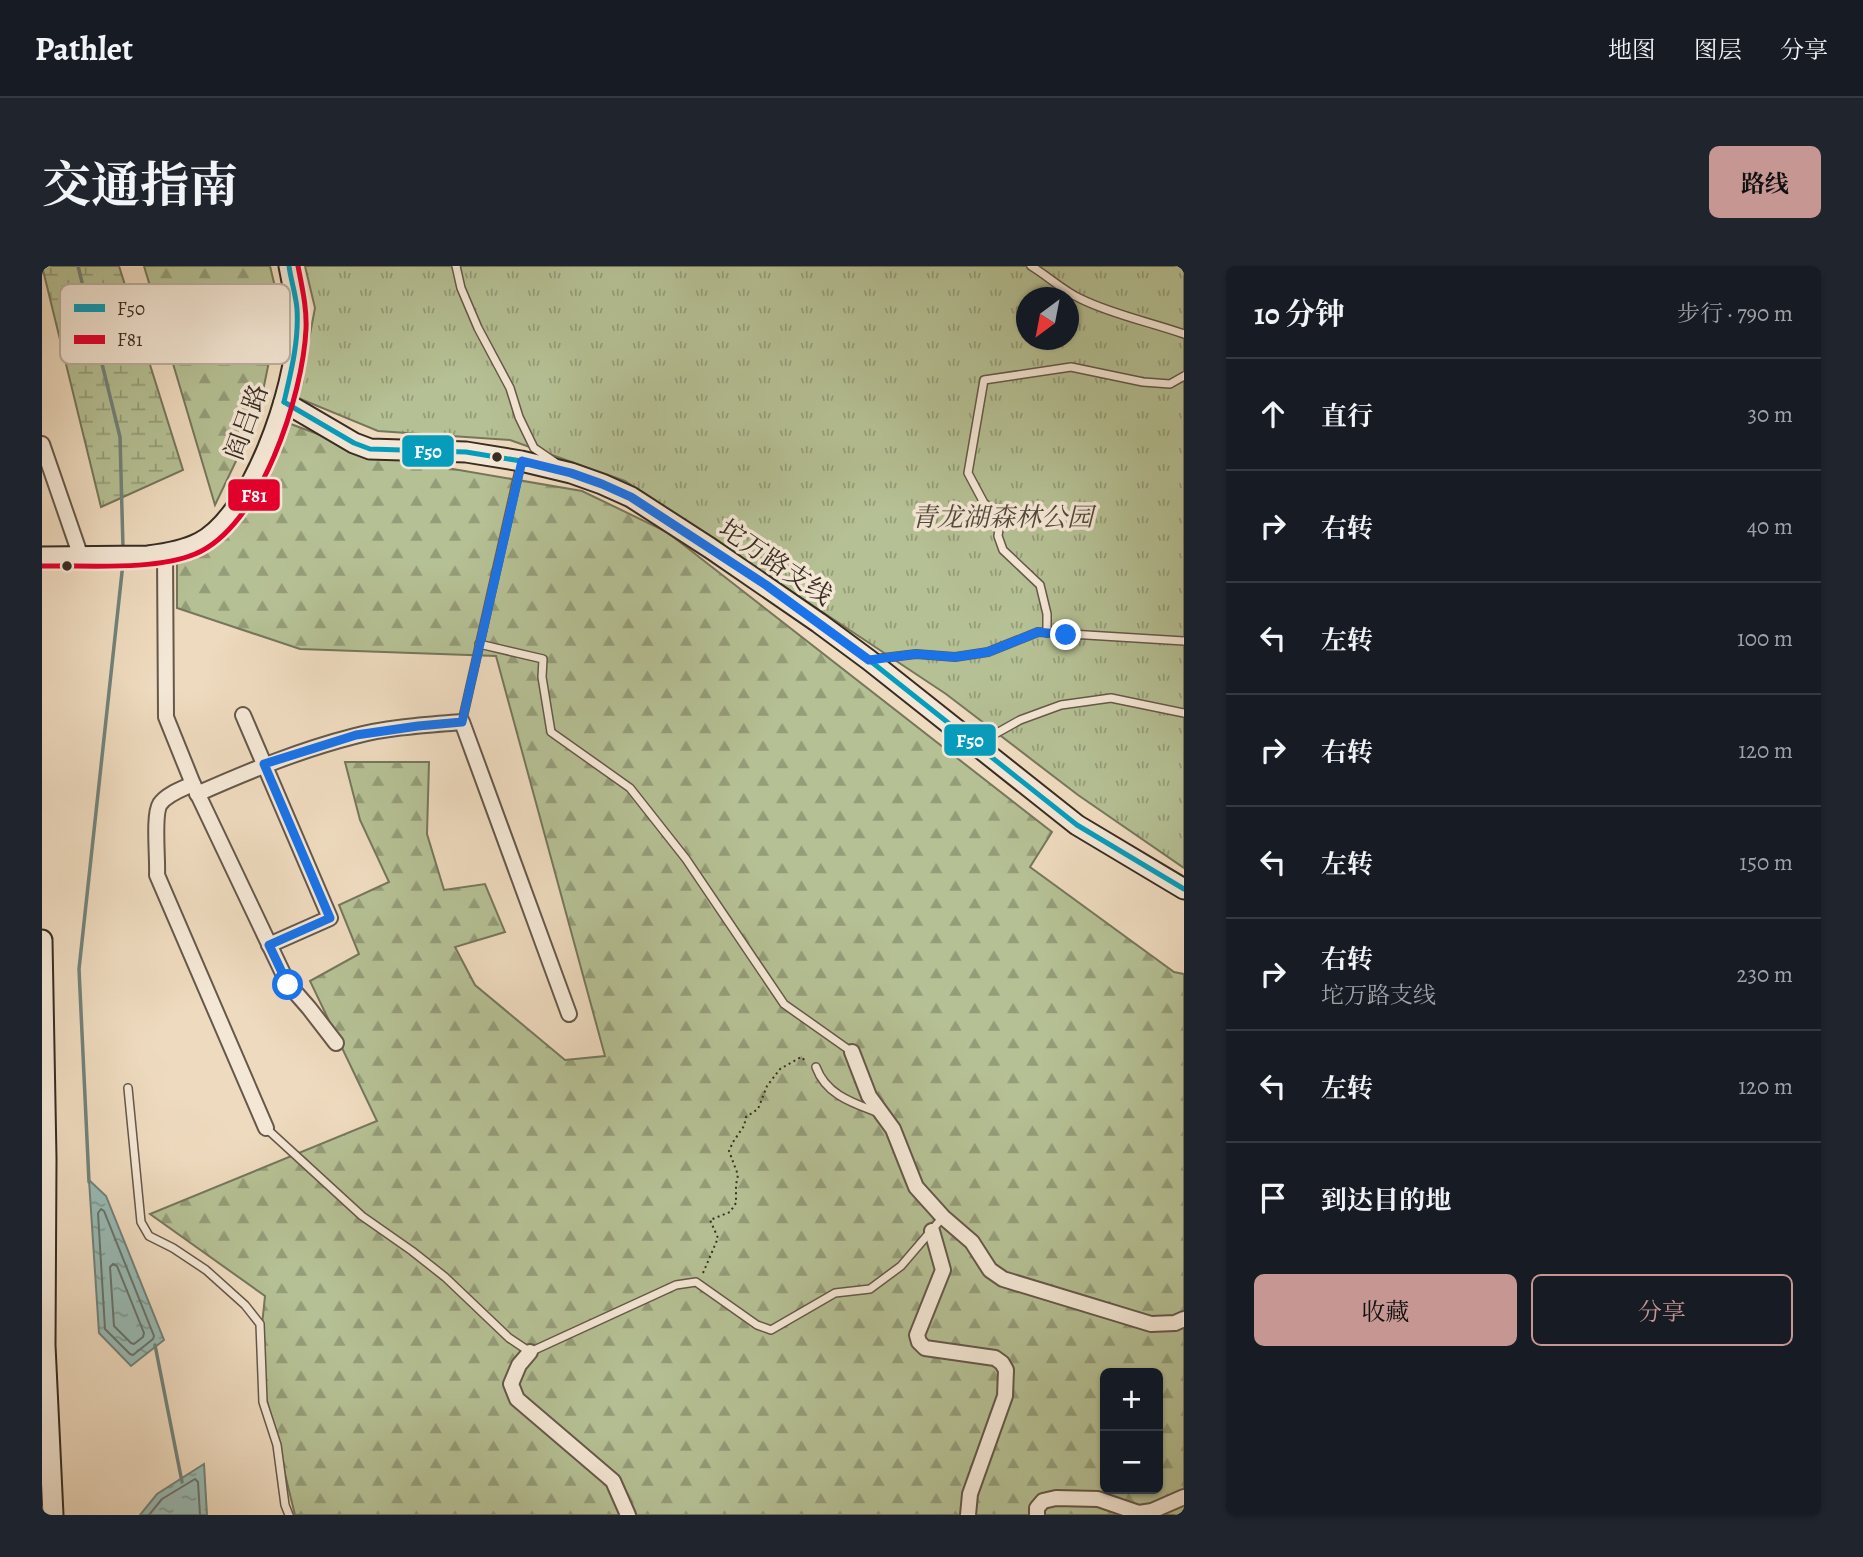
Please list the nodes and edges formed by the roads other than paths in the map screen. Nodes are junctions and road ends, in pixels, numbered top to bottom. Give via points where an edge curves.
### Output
1 (289, 266) edge
2 (456, 266) edge
3 (1031, 266) edge
4 (1184, 334) edge
5 (1184, 376) edge
6 (284, 402) junction
7 (42, 444) edge
8 (522, 461) junction
9 (571, 473) junction
10 (156, 555) junction
11 (90, 556) junction
12 (42, 557) edge
13 (1047, 633) junction
14 (1184, 641) edge
15 (479, 644) junction
16 (869, 660) junction
17 (1184, 713) edge
18 (243, 715) dead end
19 (462, 722) junction
20 (975, 745) junction
21 (264, 764) junction
22 (195, 789) junction
23 (1184, 888) edge
24 (42, 940) edge
25 (269, 945) junction
26 (569, 1014) dead end
27 (336, 1043) dead end
28 (852, 1052) joint
29 (816, 1067) road end
30 (128, 1088) dead end
31 (883, 1114) junction
32 (267, 1128) joint
33 (44, 1159) edge
34 (943, 1217) junction
35 (932, 1231) junction
36 (1184, 1319) edge
37 (530, 1352) junction
38 (1184, 1497) edge
39 (53, 1515) edge
40 (289, 1515) edge
41 (628, 1515) edge
42 (968, 1515) edge
43 (1037, 1515) edge

1 - 6 main road, 阎吕路 via 297,332
2 - 9 lane via 478,328 510,388 534,448
3 - 4 lane via 1079,299
5 - 13 lane via 1170,384 1143,382 1071,367 984,380 968,473 1000,523 1003,550 1040,585
6 - 8 main road, 坨万路支线 via 370,449 466,452
6 - 10 main road, 阎吕路 via 250,488 222,526 200,543
7 - 11 street
8 - 9 main road, 坨万路支线
8 - 15 lane
9 - 16 main road, 坨万路支线 via 639,502
10 - 11 main road, 阎吕路
10 - 22 street via 166,717
11 - 12 main road, 阎吕路
13 - 14 lane
13 - 16 lane via 1038,632 988,652
15 - 19 lane
15 - 28 lane via 543,660 551,732 630,788 685,859 784,1004
16 - 20 main road, 坨万路支线
17 - 20 lane via 1111,698 1061,705 1020,720
18 - 21 street
19 - 21 street via 356,735
19 - 26 street
20 - 23 main road, 坨万路支线 via 1077,825
21 - 22 street
21 - 25 street via 330,918
22 - 25 street
22 - 32 street via 168,796 159,805 157,874
24 - 33 main road
25 - 27 street via 288,985
28 - 31 street via 869,1096
29 - 31 lane via 820,1078 839,1097
30 - 40 lane via 141,1222 149,1236 206,1270 260,1324 263,1402 277,1445
31 - 34 street via 916,1187
32 - 37 lane via 362,1216 412,1251
33 - 39 main road via 45,1345
34 - 35 lane
34 - 36 street via 1003,1279 1151,1324
35 - 37 lane via 901,1266 870,1289 835,1293 771,1330 696,1282 676,1285
35 - 42 street via 943,1270 916,1335 919,1342 925,1348 995,1358 1006,1370 1005,1396 970,1494
37 - 41 street via 511,1384 517,1399 613,1481
38 - 43 street via 1139,1513 1098,1499 1056,1498 1043,1501

